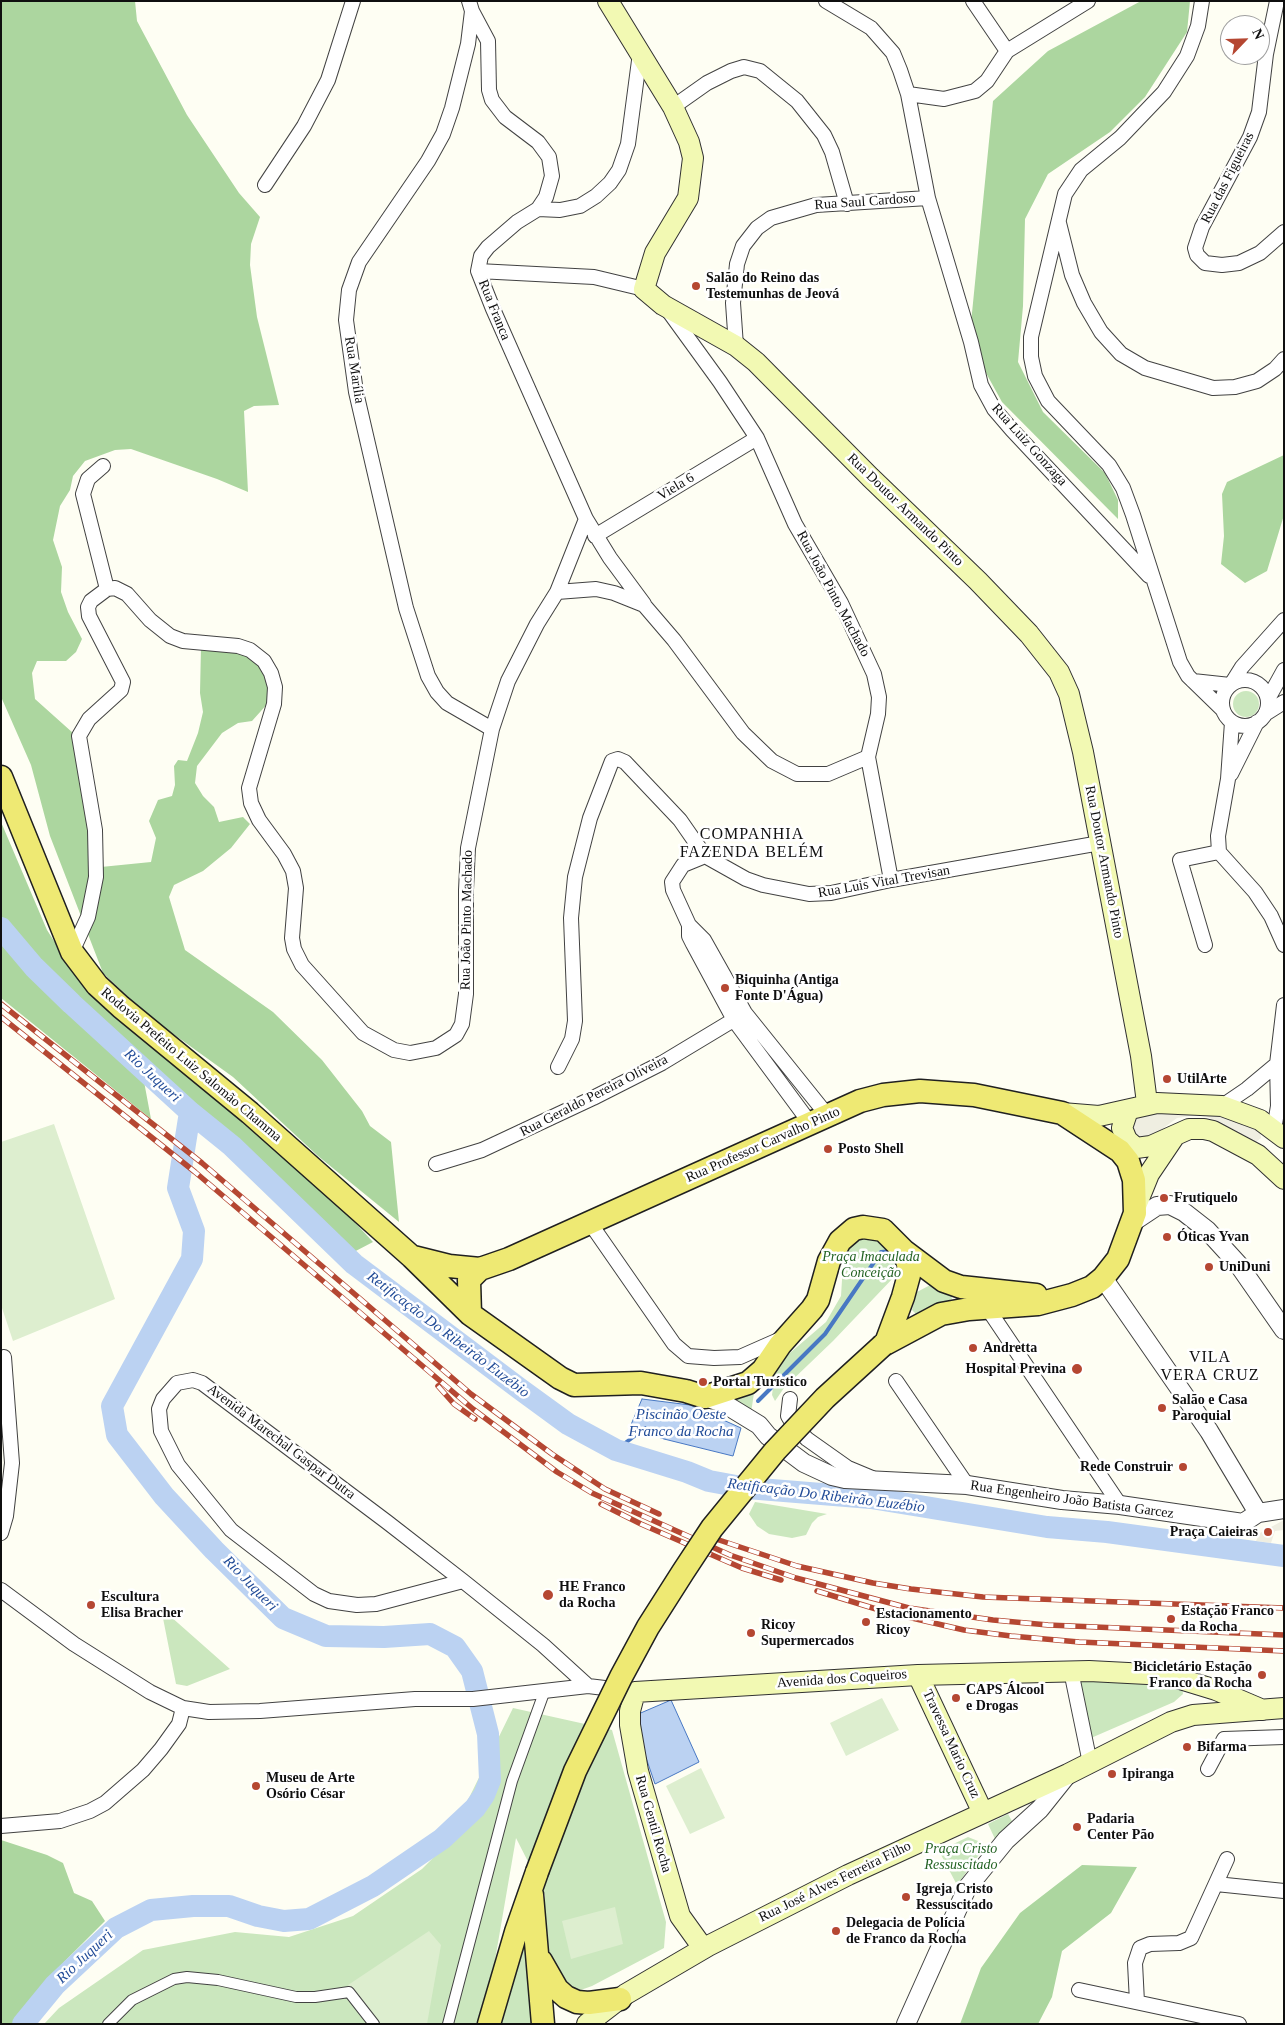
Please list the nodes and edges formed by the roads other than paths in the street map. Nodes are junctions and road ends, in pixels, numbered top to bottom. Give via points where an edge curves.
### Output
1 (353, 1) edge
2 (608, 1) edge
3 (826, 1) edge
4 (973, 1) edge
5 (1088, 1) edge
6 (1202, 1) edge
7 (1277, 1) edge
8 (471, 6) edge
9 (1007, 51) junction
10 (640, 54) junction
11 (908, 94) junction
12 (673, 107) junction
13 (265, 185) dead end
14 (928, 198) junction
15 (848, 204) junction
16 (538, 208) junction
17 (1059, 222) junction
18 (1284, 232) edge
19 (478, 271) junction
20 (644, 289) junction
21 (663, 305) junction
22 (736, 346) junction
23 (1284, 359) edge
24 (757, 438) junction
25 (103, 466) dead end
26 (586, 519) junction
27 (595, 536) junction
28 (1152, 579) junction
29 (107, 589) junction
30 (558, 592) junction
31 (644, 605) junction
32 (1284, 620) edge
33 (1284, 670) edge
34 (1193, 681) junction
35 (1231, 684) junction
36 (1268, 699) junction
37 (1284, 702) edge
38 (1223, 710) junction
39 (1261, 718) junction
40 (1232, 722) junction
41 (492, 729) junction
42 (868, 757) junction
43 (1, 777) edge
44 (1228, 780) junction
45 (1100, 843) junction
46 (1219, 852) junction
47 (705, 856) junction
48 (891, 880) junction
49 (1205, 945) dead end
50 (1284, 945) edge
51 (72, 952) junction
52 (1284, 1005) edge
53 (740, 1017) junction
54 (1276, 1064) junction
55 (558, 1067) dead end
56 (1147, 1103) junction
57 (1222, 1106) junction
58 (1128, 1110) junction
59 (1062, 1113) junction
60 (818, 1119) junction
61 (1279, 1134) edge
62 (1174, 1137) junction
63 (1258, 1155) junction
64 (436, 1164) dead end
65 (1282, 1170) edge
66 (1134, 1214) junction
67 (590, 1223) junction
68 (904, 1251) junction
69 (412, 1257) junction
70 (480, 1269) junction
71 (1103, 1278) junction
72 (1056, 1300) junction
73 (988, 1310) junction
74 (470, 1314) junction
75 (1284, 1330) edge
76 (790, 1335) junction
77 (885, 1342) junction
78 (4, 1357) dead end
79 (896, 1382) dead end
80 (705, 1397) junction
81 (790, 1399) dead end
82 (882, 1482) junction
83 (967, 1485) junction
84 (1120, 1505) junction
85 (1284, 1509) edge
86 (1258, 1513) junction
87 (1, 1533) edge
88 (462, 1582) junction
89 (1, 1590) edge
90 (1071, 1671) junction
91 (918, 1675) junction
92 (1190, 1680) junction
93 (588, 1686) junction
94 (545, 1690) junction
95 (635, 1692) junction
96 (183, 1708) junction
97 (1284, 1708) edge
98 (1263, 1710) junction
99 (1193, 1715) junction
100 (1284, 1737) edge
101 (1090, 1763) junction
102 (1208, 1769) dead end
103 (1068, 1774) junction
104 (983, 1813) junction
105 (1, 1826) edge
106 (1227, 1859) dead end
107 (534, 1882) junction
108 (1216, 1884) junction
109 (1284, 1891) edge
110 (703, 1948) junction
111 (536, 1953) junction
112 (1079, 1990) dead end
113 (620, 1999) junction
114 (1137, 2002) junction
115 (108, 2024) edge
116 (374, 2024) edge
117 (448, 2024) edge
118 (489, 2024) edge
119 (543, 2024) edge
120 (587, 2024) edge
121 (906, 2024) edge
122 (1239, 2024) edge

1 - 13 street via 328,80 304,126
2 - 10 main road
3 - 11 street, Rua Saul Cardoso via 871,28 886,44 893,53
4 - 9 street
5 - 9 street
6 - 17 street via 1198,26 1187,56 1164,92 1120,138 1080,170 1065,194
7 - 18 street, Rua das Figueiras via 1259,112 1250,137 1202,227 1195,248 1197,256 1205,263 1239,263 1260,253
8 - 16 street via 488,41 492,100 505,117 538,142 549,157 552,176 546,197
8 - 41 street, Rua Marília via 461,76 443,134 359,262 349,290 346,320 356,392 406,608 428,676 447,702
9 - 11 street via 975,91 944,99
10 - 12 main road
10 - 16 street via 628,144 610,183 580,206 560,210
11 - 14 street, Rua Saul Cardoso
12 - 15 street via 731,71 744,67 760,71 797,101 824,135
12 - 20 main road via 689,142 693,158 692,180 688,198 655,253
14 - 15 street, Rua Saul Cardoso
14 - 28 street, Rua Luiz Gonzaga via 981,385 994,409
15 - 22 street, Rua Saul Cardoso via 816,204 791,210 757,228 743,246 737,264 733,303
16 - 19 street, Rua Franca via 488,247
17 - 23 street via 1072,275 1084,303 1101,332 1120,354 1145,368 1213,388 1235,387 1257,380
17 - 28 street via 1032,337 1031,357 1035,376 1048,401 1109,466 1123,488
19 - 20 street via 594,277
19 - 26 street, Rua Franca
20 - 21 main road, Rua Doutor Armando Pinto
21 - 22 main road, Rua Doutor Armando Pinto
21 - 24 street, Rua João Pinto Machado
22 - 45 main road, Rua Doutor Armando Pinto via 978,581 1029,634 1059,672 1069,694 1083,752
24 - 27 street, Viela 6
24 - 42 street, Rua João Pinto Machado via 795,524 841,602 874,674 879,697 878,714
25 - 29 street via 88,479 83,494
26 - 27 street, Rua Franca
26 - 30 street, Rua João Pinto Machado
27 - 31 street, Rua Franca
28 - 34 street via 1180,662
29 - 41 street, Rua João Pinto Machado via 115,588 127,594 150,620 170,636 238,646 250,650 264,661 275,687 274,704 249,788 251,803 259,820 293,871 296,888 294,949 302,965 363,1033 394,1050 410,1053 436,1048 456,1035 465,1014 468,848
29 - 51 street via 91,600 89,616 123,682 121,690 90,719 79,736 95,830 96,877 88,917
30 - 31 street via 596,589
30 - 41 street, Rua João Pinto Machado via 537,624 508,681
31 - 42 street via 743,733 772,761 797,774 828,774
32 - 35 street
33 - 36 street
34 - 35 street
34 - 38 street
35 - 36 street via 1246,679 1254,681
35 - 38 street via 1223,695
36 - 39 street
37 - 39 street
38 - 40 street
39 - 40 street via 1246,726
39 - 44 street
40 - 44 street
42 - 48 street
43 - 51 main road, Rodovia Prefeito Luiz Salomão Chamma
44 - 46 street via 1220,811
45 - 48 street, Rua Luis Vital Trevisan
45 - 56 main road, Rua Doutor Armando Pinto
46 - 49 street via 1180,860
46 - 50 street via 1255,892 1271,916
47 - 48 street, Rua Luis Vital Trevisan via 746,879 809,894 831,893
47 - 53 street via 683,866 672,882 676,900 689,925 704,940
47 - 55 street via 680,820 625,762 612,761 590,818 575,877 571,918 575,1021 572,1038
51 - 69 main road, Rodovia Prefeito Luiz Salomão Chamma via 97,985 121,1007 250,1113
52 - 54 street
53 - 60 street
53 - 60 street
53 - 64 street, Rua Geraldo Pereira Oliveira via 662,1063 593,1098 482,1150
54 - 57 street
54 - 61 street
56 - 57 main road
56 - 58 main road, Rua Professor Carvalho Pinto
57 - 61 main road via 1260,1120
58 - 59 main road, Rua Professor Carvalho Pinto via 1091,1116
58 - 62 main road via 1122,1128 1130,1145 1142,1148
59 - 60 main road, Rua Professor Carvalho Pinto via 974,1095 920,1091 860,1101
59 - 66 main road via 1120,1151 1131,1169
60 - 67 main road, Rua Professor Carvalho Pinto
61 - 63 main road
62 - 63 main road via 1189,1130 1204,1129
62 - 66 main road via 1149,1174
63 - 65 main road
66 - 71 main road via 1118,1260
66 - 75 street via 1170,1205 1184,1212 1207,1230 1238,1264
67 - 70 main road, Rua Professor Carvalho Pinto
67 - 76 street via 674,1344 688,1356 740,1357
68 - 72 main road via 944,1281 961,1287 1026,1293
68 - 76 main road via 883,1230 873,1227 863,1227 846,1234 834,1249 818,1300
68 - 77 main road via 908,1264 907,1282
69 - 70 main road, Rua Professor Carvalho Pinto
69 - 74 main road, Rodovia Prefeito Luiz Salomão Chamma
70 - 74 main road via 469,1280
71 - 72 main road via 1092,1286
71 - 86 street via 1209,1431
72 - 73 main road
73 - 77 main road via 941,1314
73 - 84 street
74 - 80 main road, Rodovia Prefeito Luiz Salomão Chamma via 574,1385 641,1383
76 - 80 main road via 756,1378 726,1392
77 - 107 main road, bridge via 775,1451 712,1528 682,1572 621,1677 575,1771
78 - 87 street via 12,1463
79 - 83 street
80 - 82 street, Rua Engenheiro João Batista Garcez via 723,1403 759,1425 768,1436 820,1472 853,1481
81 - 82 street, Rua Engenheiro João Batista Garcez via 788,1416 807,1439 848,1468
82 - 83 street, Rua Engenheiro João Batista Garcez
83 - 84 street, Rua Engenheiro João Batista Garcez via 1062,1500
84 - 86 street, Rua Engenheiro João Batista Garcez via 1243,1523
85 - 86 street
88 - 88 street, Avenida Marechal Gaspar Dutra via 376,1604 329,1601 314,1594 231,1530 178,1465 161,1431 158,1409 162,1399 177,1383 193,1380 202,1383
88 - 93 street, Avenida Marechal Gaspar Dutra via 544,1645
89 - 96 street, Avenida dos Coqueiros via 74,1644 150,1692
90 - 91 main road, Avenida dos Coqueiros
90 - 92 main road, Avenida dos Coqueiros via 1145,1673
90 - 101 street
91 - 95 main road, Avenida dos Coqueiros
91 - 104 main road, Travessa Mario Cruz
92 - 98 main road, Avenida dos Coqueiros
92 - 99 main road via 1196,1698
93 - 94 street, Avenida dos Coqueiros
93 - 95 street, Avenida dos Coqueiros
94 - 96 street, Avenida dos Coqueiros via 498,1696 260,1711 209,1712
94 - 117 street via 512,1781
95 - 110 main road, Rua Gentil Rocha via 630,1725 638,1771 674,1900 680,1916
96 - 105 street via 179,1724 161,1749 105,1803 60,1821
97 - 98 main road, Rua José Alves Ferreira Filho
98 - 99 main road, Rua José Alves Ferreira Filho
99 - 101 main road, Rua José Alves Ferreira Filho via 1171,1722
100 - 102 street via 1224,1739
101 - 103 main road, Rua José Alves Ferreira Filho
103 - 104 main road, Rua José Alves Ferreira Filho
103 - 121 street via 1040,1809 1006,1840 967,1888
104 - 110 main road, Rua José Alves Ferreira Filho via 907,1846
106 - 108 street
107 - 111 main road
107 - 118 main road
108 - 109 street
108 - 114 street via 1192,1938 1185,1942 1150,1944 1140,1948 1135,1963
110 - 113 main road, Rua José Alves Ferreira Filho
111 - 113 main road via 557,1989 566,1997 589,2003
111 - 119 main road
112 - 114 street
113 - 120 main road, Rua José Alves Ferreira Filho
114 - 122 street
115 - 116 street via 138,1996 174,1979 187,1978 218,1980 296,1997 349,1992

